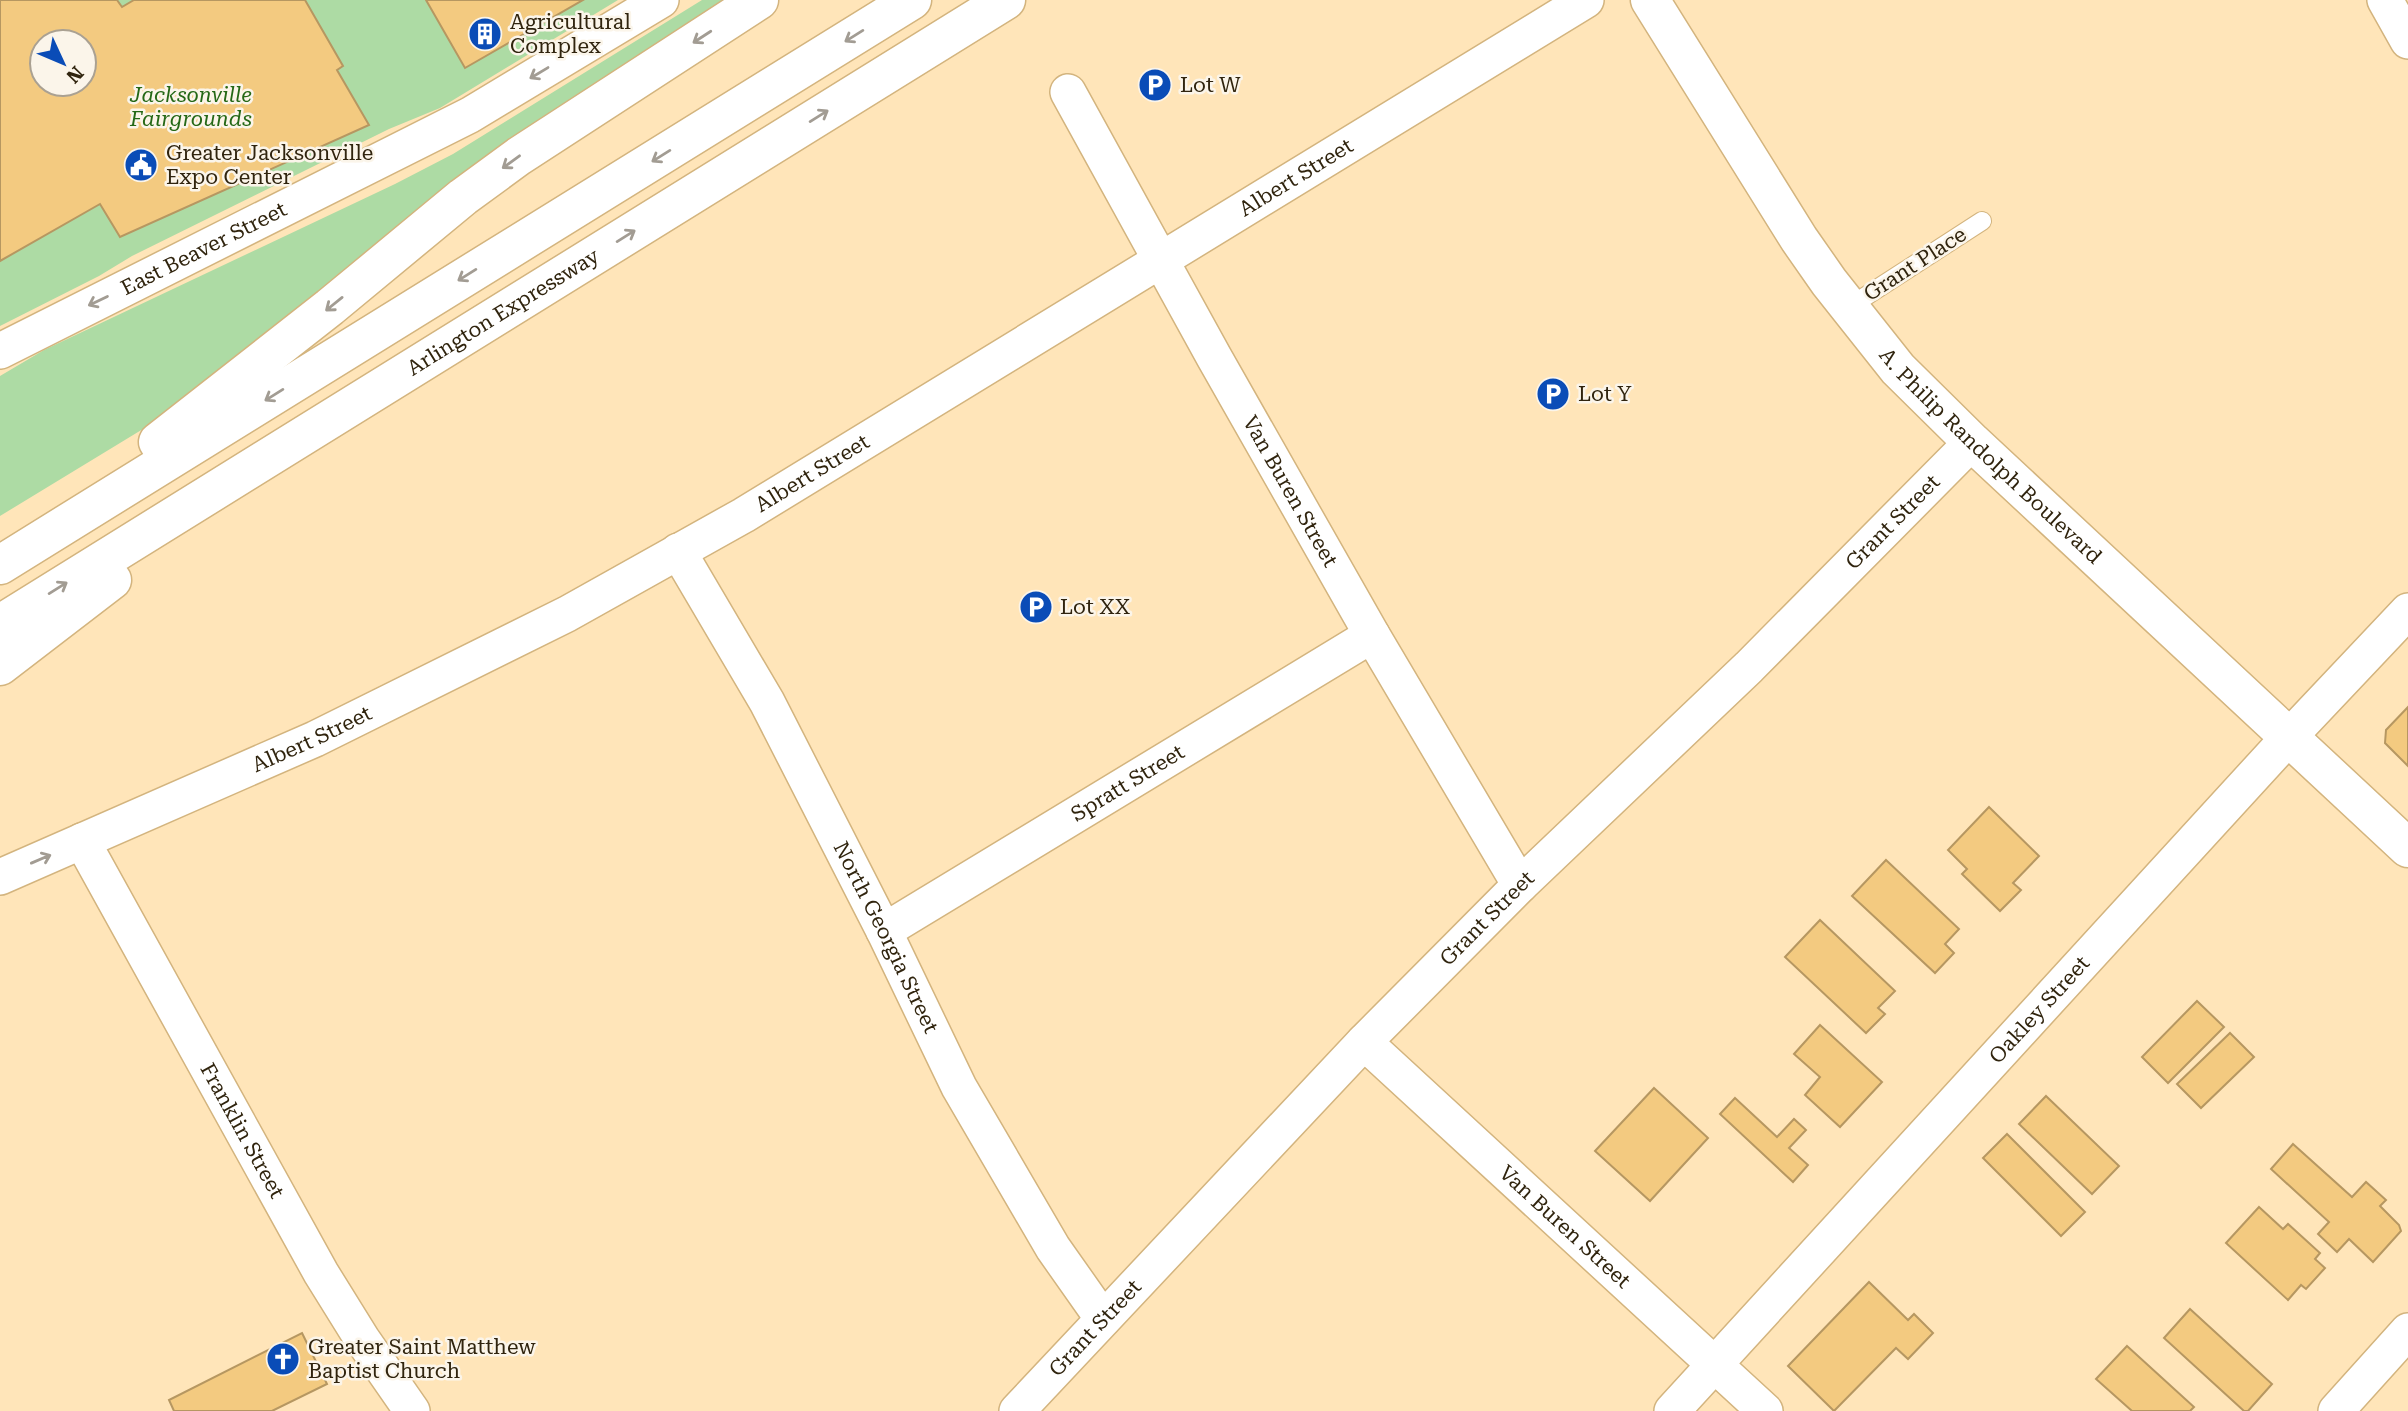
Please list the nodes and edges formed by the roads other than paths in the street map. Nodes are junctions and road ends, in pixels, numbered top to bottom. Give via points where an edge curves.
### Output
1 (661, 0) edge
2 (759, 0) edge
3 (912, 0) edge
4 (1006, 0) edge
5 (1586, 0) edge
6 (1650, 0) edge
7 (2385, 0) edge
8 (2408, 41) edge
9 (1068, 92) dead end
10 (1982, 221) dead end
11 (1161, 258) junction
12 (1849, 307) junction
13 (0, 351) edge
14 (353, 405) junction
15 (1972, 442) junction
16 (678, 551) junction
17 (1, 564) edge
18 (2408, 611) edge
19 (0, 624) edge
20 (1372, 635) junction
21 (0, 666) edge
22 (2289, 737) junction
23 (82, 842) junction
24 (2408, 848) edge
25 (0, 877) edge
26 (1520, 885) junction
27 (884, 931) junction
28 (1364, 1042) junction
29 (1103, 1320) junction
30 (2408, 1331) edge
31 (1714, 1364) junction
32 (412, 1411) edge
33 (1017, 1411) edge
34 (1672, 1411) edge
35 (1765, 1411) edge
36 (2336, 1411) edge

1 -> 13 street, East Beaver Street via 470,115
2 -> 17 main road via 482,183
3 -> 17 main road
14 -> 4 main road, Arlington Expressway
5 - 11 street, Albert Street
6 - 12 main road, A. Philip Randolph Boulevard via 1799,239
7 - 8 street
9 - 11 street, Van Buren Street
10 - 12 lane, Grant Place
11 - 16 street, Albert Street
11 - 20 street, Van Buren Street
12 - 15 main road, A. Philip Randolph Boulevard via 1898,369
19 -> 14 main road, Arlington Expressway
14 - 21 main road
15 - 22 main road, A. Philip Randolph Boulevard
15 - 26 street, Grant Street via 1749,667
16 - 23 street, Albert Street via 567,614 315,739
16 - 27 street, North Georgia Street via 767,702
18 - 22 street, Oakley Street
20 - 26 street, Van Buren Street
20 - 27 street, Spratt Street
22 - 24 main road, A. Philip Randolph Boulevard
22 - 31 street, Oakley Street
25 -> 23 street, Albert Street
23 - 32 street, Franklin Street via 321,1273
26 - 28 street, Grant Street
27 - 29 street, North Georgia Street via 960,1087 1053,1248
28 - 29 street, Grant Street
28 - 31 street, Van Buren Street
29 - 33 street, Grant Street
30 - 36 street
31 - 34 street, Oakley Street
31 - 35 street, Van Buren Street

